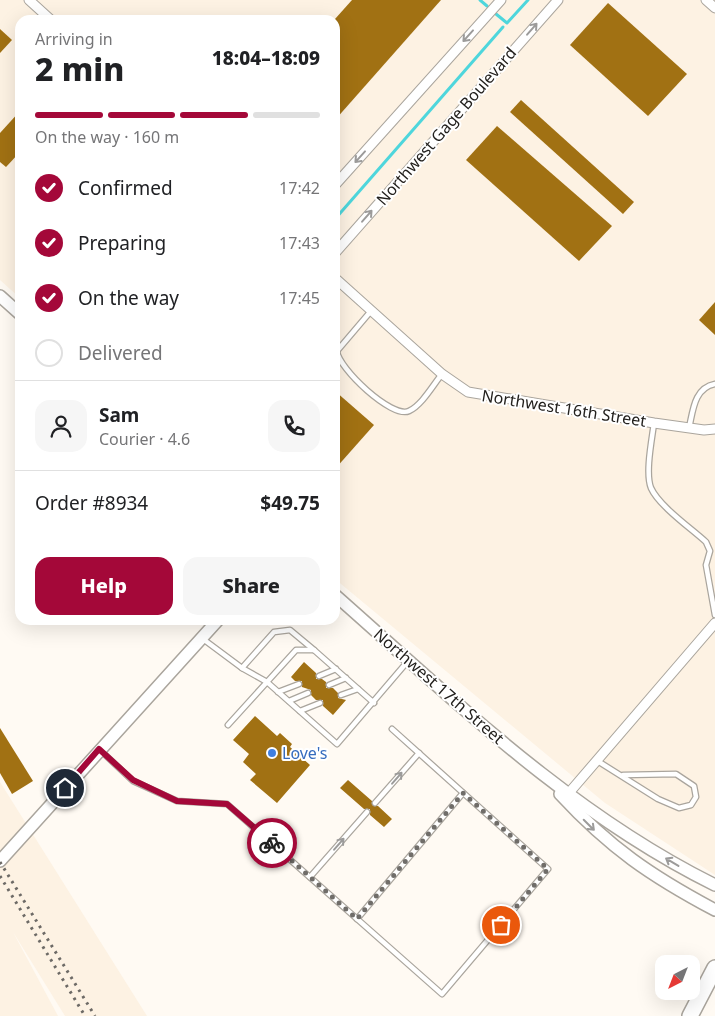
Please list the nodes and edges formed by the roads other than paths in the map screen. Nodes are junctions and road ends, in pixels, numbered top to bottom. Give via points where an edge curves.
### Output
1 (29, 0) edge
2 (501, 0) edge
3 (558, 0) edge
4 (706, 0) edge
5 (715, 8) edge
6 (46, 15) edge
7 (340, 179) edge
8 (340, 247) edge
9 (340, 283) edge
10 (0, 296) edge
11 (15, 310) edge
12 (371, 311) junction
13 (340, 347) edge
14 (340, 362) edge
15 (442, 374) junction
16 (715, 384) edge
17 (654, 423) junction
18 (689, 428) junction
19 (715, 429) edge
20 (340, 599) edge
21 (715, 615) edge
22 (715, 624) edge
23 (214, 625) edge
24 (202, 638) junction
25 (314, 650) junction
26 (409, 660) junction
27 (242, 668) junction
28 (336, 669) junction
29 (319, 676) dead end
30 (346, 678) junction
31 (267, 682) junction
32 (299, 684) dead end
33 (329, 685) dead end
34 (358, 689) junction
35 (278, 692) junction
36 (308, 693) dead end
37 (341, 695) dead end
38 (289, 701) junction
39 (320, 703) dead end
40 (374, 703) junction
41 (300, 711) junction
42 (228, 725) dead end
43 (392, 729) dead end
44 (99, 749) junction
45 (418, 753) junction
46 (596, 760) junction
47 (623, 775) junction
48 (544, 777) junction
49 (463, 793) junction
50 (568, 794) junction
51 (375, 803) dead end
52 (367, 812) dead end
53 (0, 861) edge
54 (310, 877) junction
55 (715, 885) edge
56 (715, 910) edge
57 (357, 919) junction
58 (715, 968) edge
59 (690, 1016) edge

1 - 6 street
2 -> 7 street
8 -> 3 street, Northwest Gage Boulevard
4 - 5 street
9 - 12 street, Northwest 16th Street
10 - 11 main road
12 - 13 lane
12 - 15 street, Northwest 16th Street
14 - 15 lane via 347,372 399,413 408,412 416,406
15 - 17 street, Northwest 16th Street via 468,392
16 - 18 lane via 698,393
17 - 18 street, Northwest 16th Street
17 - 21 lane via 649,476 651,488 706,542 710,551 706,573
18 - 19 street, Northwest 16th Street
20 - 26 main road, Northwest 17th Street
22 - 46 street
23 - 24 main road
24 - 27 lane
24 - 44 main road
25 - 27 lane via 290,630 274,632
25 - 28 lane
25 - 31 lane via 296,650
26 - 40 lane
26 - 48 main road, Northwest 17th Street
27 - 31 lane
28 - 29 lane
28 - 30 lane
30 - 33 lane
30 - 34 lane
31 - 35 lane
31 - 42 lane
32 - 35 lane
34 - 37 lane
34 - 40 lane
35 - 38 lane
36 - 38 lane
38 - 41 lane
39 - 41 lane
40 - 41 lane via 337,744
43 - 45 lane
44 - 53 main road
44 - 54 lane via 133,780 177,801 227,804
45 - 49 lane
51 -> 45 lane
46 - 47 lane
46 - 50 street
47 - 47 lane via 658,799 679,808 691,805 696,797 694,786 676,774
48 - 50 main road, Northwest 17th Street
48 -> 56 main road, Northwest 17th Street via 592,828 623,855 662,882
49 - 57 lane
49 - 57 lane via 548,869 442,994
55 -> 50 main road, Northwest 17th Street via 623,832
54 -> 52 lane
54 - 57 lane
58 - 59 highway

